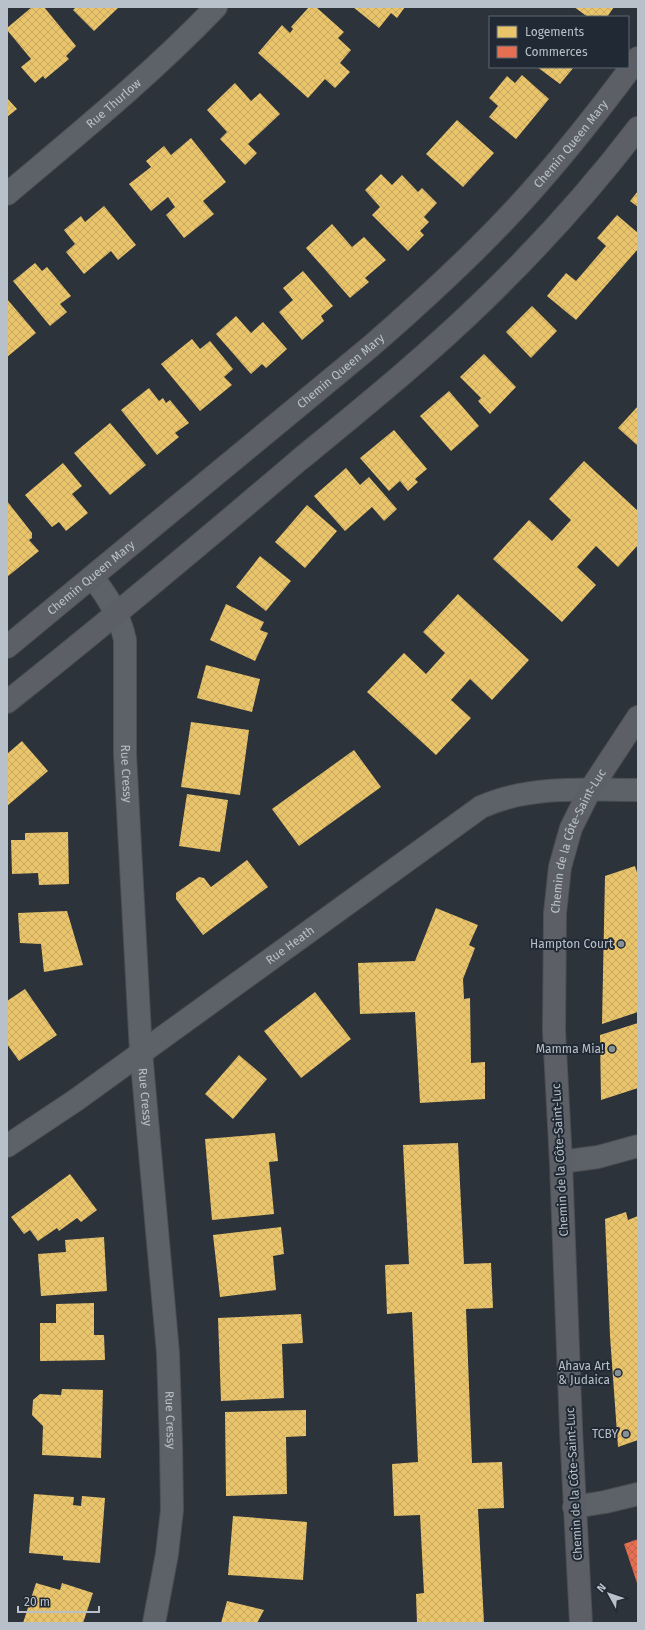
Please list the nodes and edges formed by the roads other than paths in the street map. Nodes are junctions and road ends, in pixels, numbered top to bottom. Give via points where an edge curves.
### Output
1 (216, 7) edge
2 (638, 58) edge
3 (638, 128) edge
4 (7, 194) edge
5 (93, 578) junction
6 (117, 613) junction
7 (7, 647) edge
8 (7, 702) edge
9 (638, 717) edge
10 (590, 790) junction
11 (638, 790) edge
12 (141, 1052) junction
13 (7, 1146) edge
14 (638, 1146) edge
15 (561, 1162) junction
16 (638, 1494) edge
17 (574, 1507) junction
18 (154, 1623) edge
19 (581, 1623) edge

1 - 4 street, Rue Thurlow via 143,79
2 - 5 street, Chemin Queen Mary via 576,140 458,268 370,347
3 - 6 street via 552,230 455,328
5 - 6 street, Rue Cressy
5 - 7 street, Chemin Queen Mary
6 - 8 street
6 - 12 street, Rue Cressy via 125,640 125,754
9 - 10 street, Chemin de la Côte-Saint-Luc
10 - 11 street, Rue Heath
10 - 12 street, Rue Heath via 514,796 481,807
10 - 15 street, Chemin de la Côte-Saint-Luc via 566,844 555,913 554,1031
12 - 13 street, Rue Heath
12 - 18 street, Rue Cressy via 168,1353 171,1444 172,1510
14 - 15 street via 598,1157
15 - 17 street, Chemin de la Côte-Saint-Luc
16 - 17 street
17 - 19 street, Chemin de la Côte-Saint-Luc

